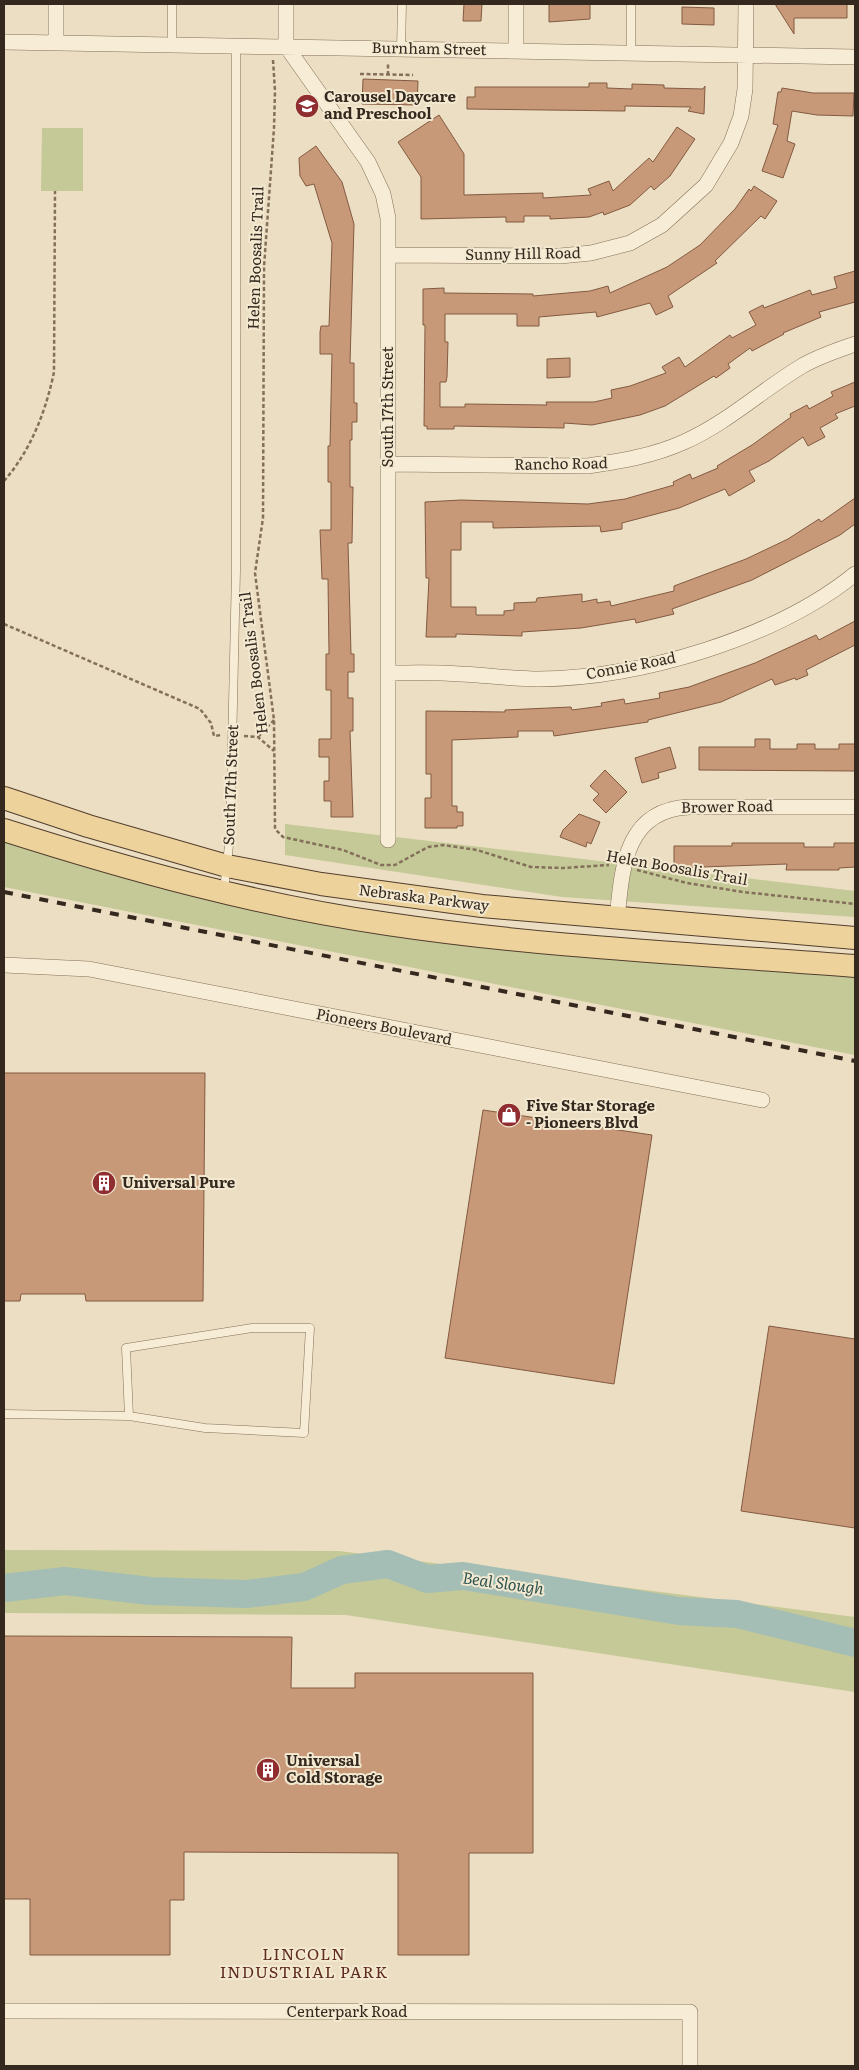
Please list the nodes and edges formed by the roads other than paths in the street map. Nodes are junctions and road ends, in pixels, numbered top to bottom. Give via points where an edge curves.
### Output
1 (56, 4) edge
2 (172, 4) edge
3 (286, 4) edge
4 (402, 4) edge
5 (516, 4) edge
6 (631, 4) edge
7 (746, 4) edge
8 (4, 42) edge
9 (56, 43) junction
10 (172, 44) junction
11 (236, 45) junction
12 (279, 46) junction
13 (401, 49) junction
14 (516, 51) junction
15 (631, 53) junction
16 (746, 55) junction
17 (855, 57) edge
18 (388, 255) junction
19 (855, 344) edge
20 (388, 464) junction
21 (855, 574) edge
22 (388, 673) junction
23 (4, 798) edge
24 (855, 807) edge
25 (4, 830) edge
26 (388, 840) dead end
27 (227, 866) junction
28 (223, 894) junction
29 (617, 919) junction
30 (855, 938) edge
31 (4, 965) edge
32 (855, 966) edge
33 (762, 1100) dead end
34 (4, 1414) edge
35 (129, 1416) junction
36 (4, 2011) edge
37 (690, 2066) edge

1 - 9 street
2 - 10 lane
3 - 12 street
4 - 13 lane
5 - 14 street
6 - 15 lane
7 - 16 street, Sunny Hill Road
8 - 9 street, Burnham Street
9 - 10 street, Burnham Street
10 - 11 street, Burnham Street
11 - 12 street, Burnham Street
11 - 27 lane, South 17th Street via 236,571
12 - 13 street, Burnham Street
12 - 18 street, South 17th Street via 374,172 386,206
13 - 14 street, Burnham Street
14 - 15 street, Burnham Street
15 - 16 street, Burnham Street
16 - 17 street, Burnham Street
16 - 18 street, Sunny Hill Road via 742,109 724,158 695,197 650,233 630,243 590,253 560,256
18 - 20 street, South 17th Street
19 - 20 street, Rancho Road via 804,365 718,424 654,454 588,466
20 - 22 street, South 17th Street
21 - 22 street, Connie Road via 830,594 756,630 688,655 641,666 540,679
22 - 26 street, South 17th Street
23 - 27 main road, Nebraska Parkway
24 - 29 street, Brower Road via 676,807 653,817 643,825 631,844 624,867
25 - 28 main road, Nebraska Parkway
27 - 28 lane, South 17th Street
27 - 29 main road, Nebraska Parkway via 403,897
28 - 32 main road, Nebraska Parkway via 387,924 478,936
29 - 30 main road, Nebraska Parkway
31 - 33 street, Pioneers Boulevard via 89,969
34 - 35 lane
35 - 35 lane via 205,1428 304,1433 310,1328 252,1328 126,1348
36 - 37 street, Centerpark Road via 690,2012

